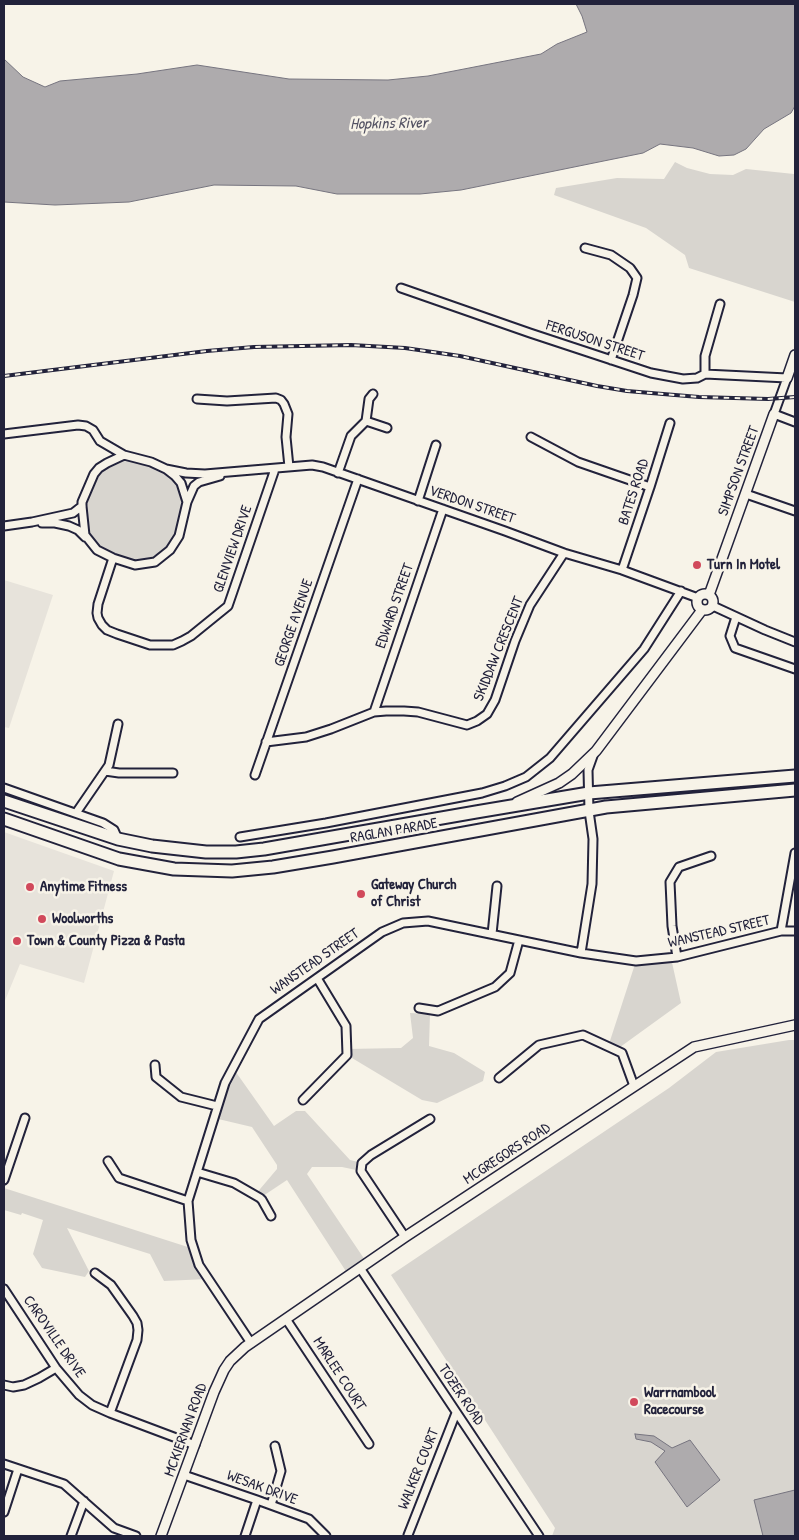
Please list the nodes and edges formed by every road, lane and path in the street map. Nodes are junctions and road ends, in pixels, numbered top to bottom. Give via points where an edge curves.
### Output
1 (586, 248) dead end
2 (402, 288) dead end
3 (720, 304) dead end
4 (795, 355) edge
5 (611, 360) junction
6 (705, 374) junction
7 (787, 378) junction
8 (373, 394) dead end
9 (197, 399) dead end
10 (774, 414) junction
11 (366, 421) junction
12 (670, 422) dead end
13 (795, 422) edge
14 (386, 428) dead end
15 (4, 434) edge
16 (531, 437) dead end
17 (436, 445) dead end
18 (124, 455) junction
19 (289, 467) junction
20 (275, 468) junction
21 (166, 469) junction
22 (232, 472) junction
23 (338, 473) junction
24 (358, 480) junction
25 (650, 487) junction
26 (746, 494) junction
27 (418, 500) junction
28 (187, 502) junction
29 (82, 506) junction
30 (443, 510) junction
31 (795, 511) edge
32 (32, 522) junction
33 (4, 526) edge
34 (88, 540) junction
35 (564, 553) junction
36 (113, 558) junction
37 (622, 570) junction
38 (681, 591) junction
39 (709, 595) junction
40 (698, 598) junction
41 (713, 606) junction
42 (702, 610) junction
43 (736, 617) junction
44 (795, 642) edge
45 (795, 668) edge
46 (374, 712) junction
47 (118, 724) dead end
48 (266, 742) junction
49 (596, 751) junction
50 (105, 771) junction
51 (173, 773) dead end
52 (255, 775) dead end
53 (795, 776) edge
54 (4, 788) edge
55 (795, 790) edge
56 (589, 793) junction
57 (4, 801) edge
58 (589, 811) junction
59 (476, 812) junction
60 (76, 813) junction
61 (4, 819) edge
62 (326, 823) junction
63 (240, 837) dead end
64 (329, 838) junction
65 (118, 839) junction
66 (795, 853) edge
67 (711, 856) dead end
68 (333, 857) junction
69 (497, 886) dead end
70 (795, 931) edge
71 (781, 932) junction
72 (492, 934) junction
73 (520, 940) junction
74 (581, 953) junction
75 (677, 957) junction
76 (317, 978) junction
77 (419, 1008) dead end
78 (795, 1025) edge
79 (155, 1064) dead end
80 (500, 1078) dead end
81 (634, 1086) junction
82 (303, 1100) dead end
83 (217, 1106) junction
84 (25, 1118) dead end
85 (430, 1119) dead end
86 (108, 1161) dead end
87 (197, 1172) junction
88 (4, 1180) edge
89 (188, 1201) junction
90 (271, 1216) dead end
91 (405, 1237) junction
92 (360, 1268) junction
93 (95, 1273) dead end
94 (4, 1290) edge
95 (286, 1319) junction
96 (251, 1343) junction
97 (56, 1368) junction
98 (4, 1385) edge
99 (110, 1413) junction
100 (456, 1413) junction
101 (369, 1444) dead end
102 (195, 1445) junction
103 (275, 1446) dead end
104 (4, 1464) edge
105 (18, 1469) junction
106 (184, 1475) junction
107 (258, 1500) junction
108 (84, 1501) junction
109 (271, 1505) junction
110 (4, 1512) edge
111 (408, 1535) edge
112 (72, 1536) edge
113 (136, 1536) edge
114 (161, 1536) edge
115 (245, 1536) edge
116 (326, 1536) edge
117 (539, 1536) edge

1 - 5 street via 611,255 630,268 637,278
2 - 5 street, FERGUSON STREET
3 - 6 street via 705,356
4 - 7 street, SIMPSON STREET
5 - 6 street, FERGUSON STREET via 676,378 697,378
6 - 7 street, FERGUSON STREET
7 - 10 street, SIMPSON STREET
8 - 11 street via 369,399
9 - 19 street via 281,400 288,414
10 - 13 street
10 - 26 street, SIMPSON STREET
11 - 14 street
11 - 23 street via 351,436
12 - 25 street, BATES ROAD
15 - 18 street via 86,426 100,441
16 - 25 street via 578,462
17 - 27 street
18 - 21 street
18 - 29 street via 99,468
19 - 20 street, VERDON STREET
19 - 23 street, VERDON STREET via 312,465
20 - 22 street, VERDON STREET
20 - 36 street, GLENVIEW DRIVE via 228,606 182,641 173,645 150,645 112,632 102,625 96,612
21 - 22 street, VERDON STREET via 205,474
21 - 28 street via 181,483
22 - 28 street, VERDON STREET via 199,482
23 - 24 street, VERDON STREET
24 - 27 street, VERDON STREET
24 - 48 street, GEORGE AVENUE
25 - 37 street, BATES ROAD
26 - 31 street
26 - 39 street, SIMPSON STREET
27 - 30 street, VERDON STREET
28 - 36 street via 179,536 170,550 155,562 135,565
29 - 32 street via 73,513
29 - 34 street
30 - 35 street, VERDON STREET
30 - 46 street, EDWARD STREET
32 - 33 street
32 - 34 street via 69,526
34 - 36 street via 97,550
35 - 37 street, VERDON STREET
35 - 46 street, SKIDDAW CRESCENT via 530,605 487,714 467,725 418,712
37 - 38 street, VERDON STREET
38 - 40 street, VERDON STREET
38 - 62 street, RAGLAN PARADE via 644,649 550,758 526,777 482,793
39 - 40 street
39 - 41 street via 713,598
40 - 42 street
41 - 42 street
41 - 43 street
42 - 49 street
43 - 44 street
43 - 45 street via 730,636 735,648
46 - 48 street, SKIDDAW CRESCENT via 316,734
47 - 50 street
48 - 52 street, GEORGE AVENUE
49 - 56 street via 588,770
49 - 59 street via 572,774 545,791
50 - 51 street
50 - 60 street
53 - 56 highway, RAGLAN PARADE
54 - 60 street
55 - 58 highway, RAGLAN PARADE
56 - 58 street
56 - 59 highway, RAGLAN PARADE
57 - 65 highway, RAGLAN PARADE
58 - 68 highway, RAGLAN PARADE
58 - 74 street via 593,839 592,884
59 - 64 highway, RAGLAN PARADE
60 - 65 street via 108,825
61 - 68 highway, RAGLAN PARADE via 119,858 174,868 212,871 252,869
62 - 63 street, RAGLAN PARADE
62 - 64 street, RAGLAN PARADE
64 - 65 highway, RAGLAN PARADE via 264,849 206,852
64 - 68 highway
66 - 71 street
67 - 75 street via 679,867 670,882
69 - 72 street
70 - 71 street, WANSTEAD STREET
71 - 75 street, WANSTEAD STREET
72 - 73 street, WANSTEAD STREET
72 - 76 street, WANSTEAD STREET via 428,921 403,923 382,932
73 - 74 street, WANSTEAD STREET
73 - 77 street via 510,973 495,987 438,1011
74 - 75 street, WANSTEAD STREET via 636,960
76 - 82 street via 346,1026 347,1055
76 - 83 street, WANSTEAD STREET via 259,1019 224,1083
78 - 81 street, MCGREGORS ROAD via 694,1048
79 - 83 street via 156,1077 180,1096
80 - 81 street via 538,1045 583,1035 622,1053
81 - 91 street, MCGREGORS ROAD
83 - 87 street, WANSTEAD STREET
84 - 88 street
85 - 91 street via 362,1163 361,1172
86 - 89 street via 119,1178
87 - 89 street, WANSTEAD STREET
87 - 90 street via 234,1183 256,1196
89 - 96 street, WANSTEAD STREET via 190,1240 199,1265
91 - 92 street, MCGREGORS ROAD
92 - 95 street, MCGREGORS ROAD
92 - 100 street, TOZER ROAD
93 - 99 street via 111,1286 133,1316 138,1330
94 - 97 street, CAROVILLE DRIVE
95 - 96 street, MCGREGORS ROAD
95 - 101 street, MARLEE COURT
96 - 102 street, MCKIERNAN ROAD via 224,1370
97 - 98 street via 24,1385
97 - 99 street, CAROVILLE DRIVE via 79,1395
99 - 102 street, CAROVILLE DRIVE
100 - 111 street, WALKER COURT
100 - 117 street, TOZER ROAD
102 - 106 street, MCKIERNAN ROAD
103 - 109 street via 281,1471
104 - 105 street
105 - 108 street via 64,1484
105 - 110 street
106 - 107 street, WESAK DRIVE
106 - 114 street, MCKIERNAN ROAD
107 - 109 street, WESAK DRIVE
107 - 115 street
108 - 112 street
108 - 113 street via 114,1528
109 - 116 street, WESAK DRIVE via 309,1520

